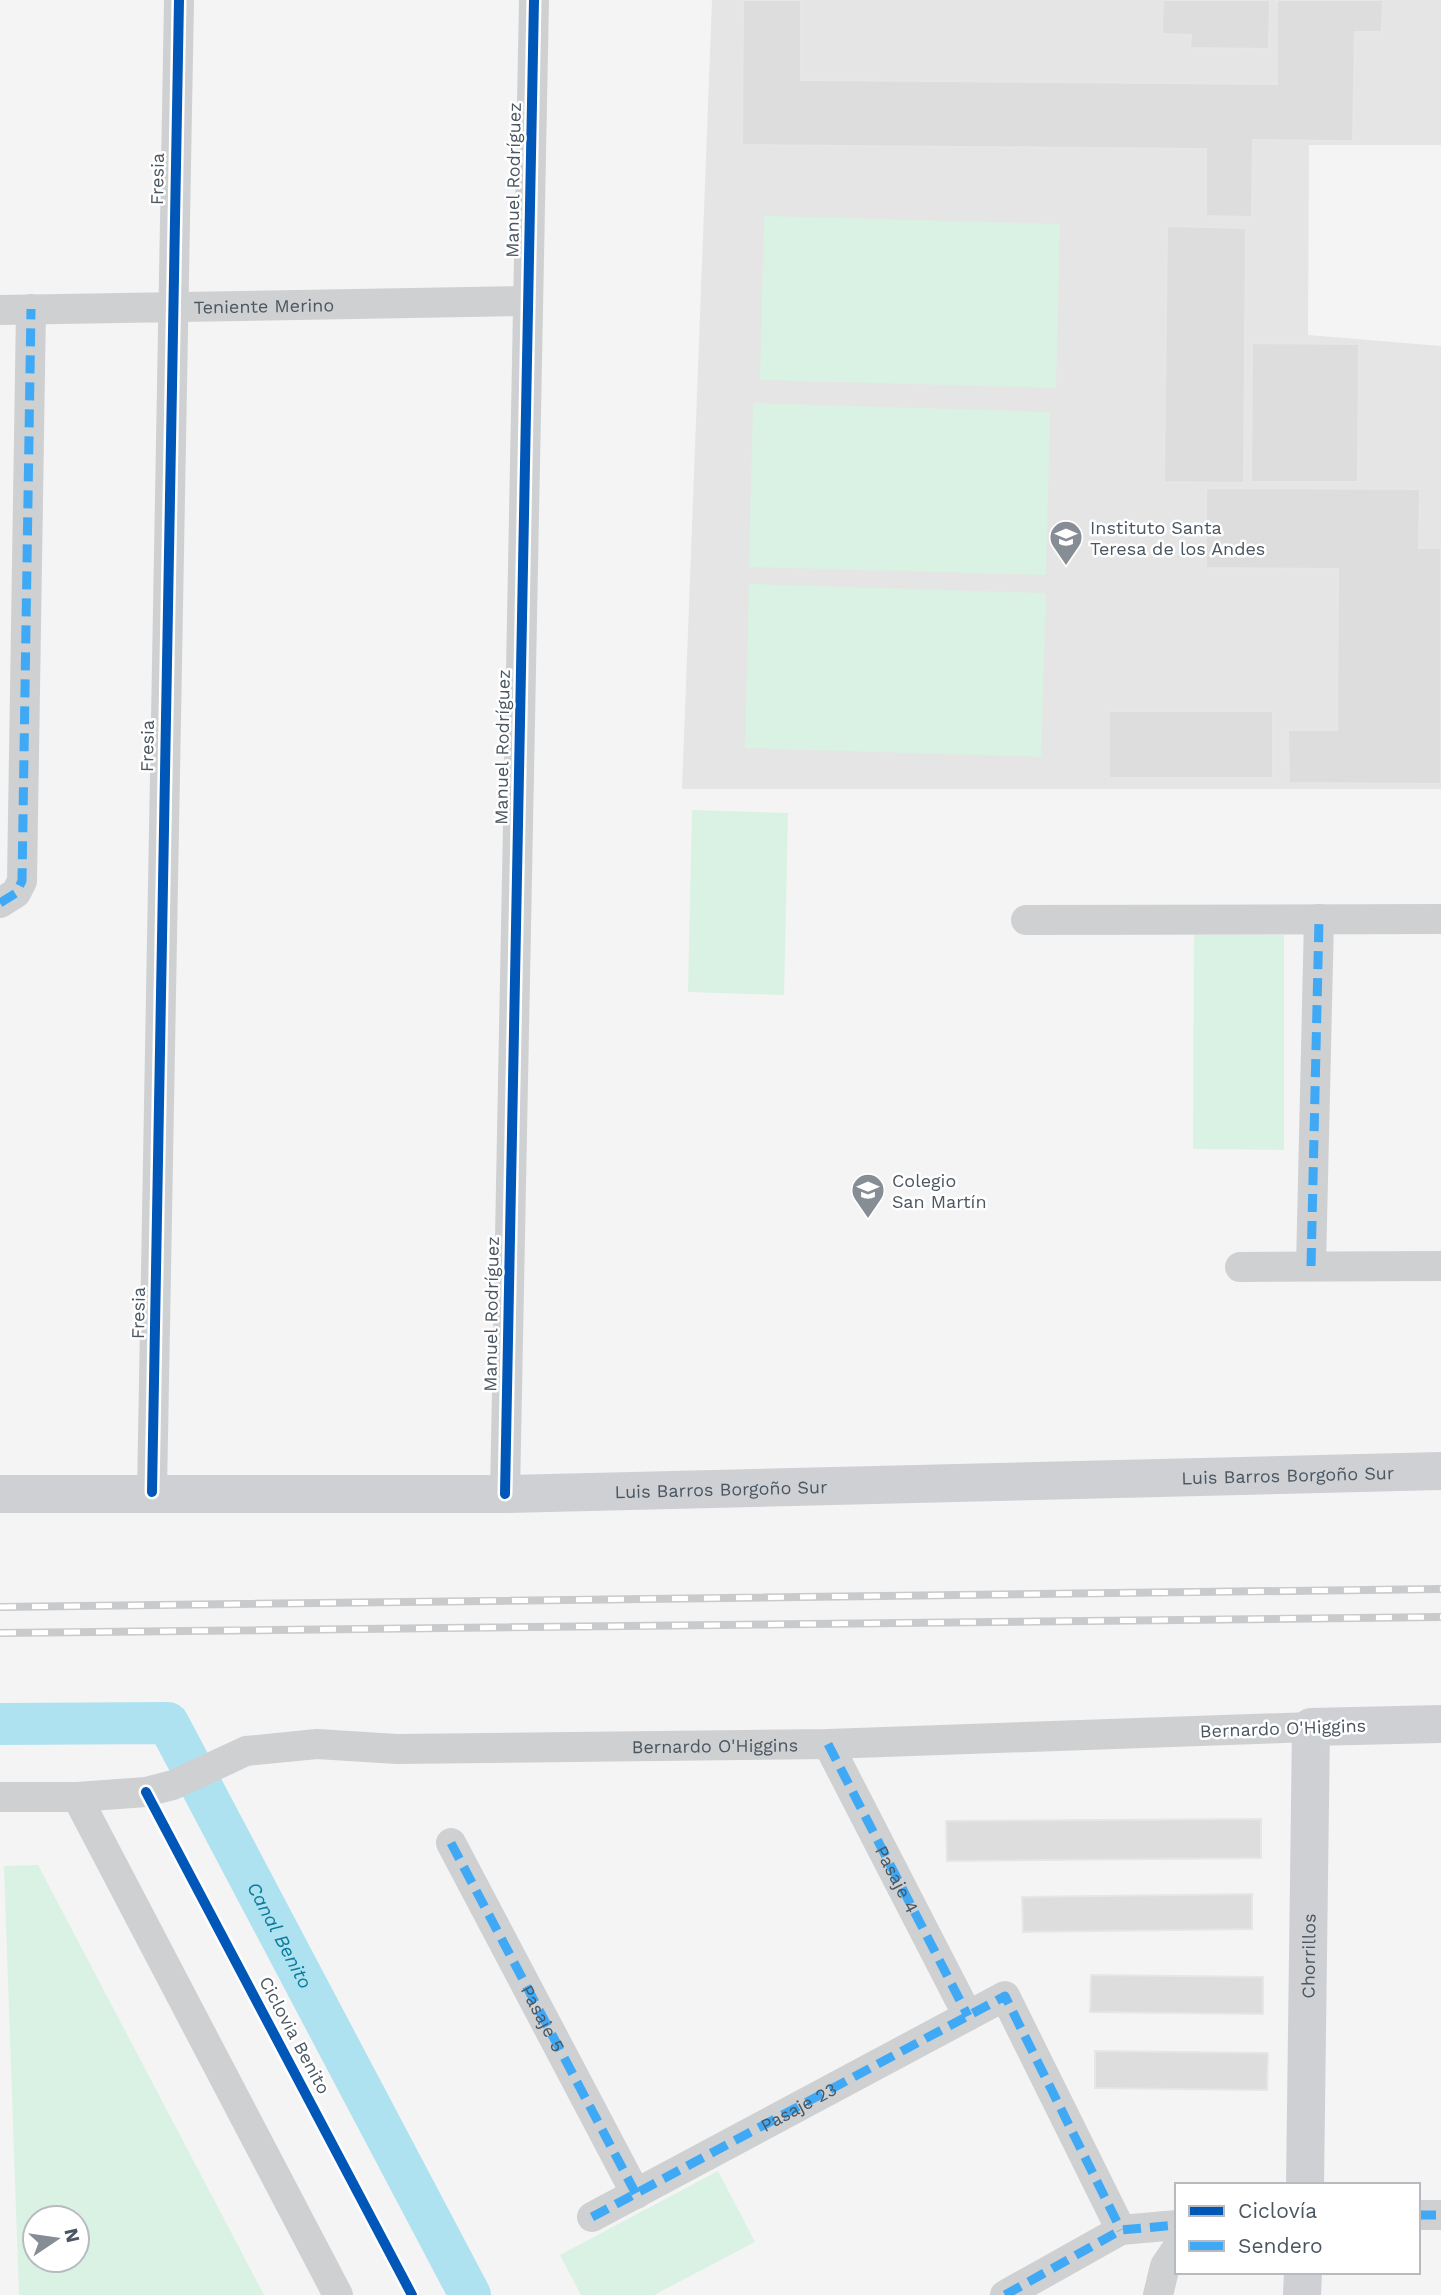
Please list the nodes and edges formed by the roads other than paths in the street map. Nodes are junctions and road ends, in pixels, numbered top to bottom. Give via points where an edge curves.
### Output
1 (179, 0) edge
2 (534, 0) edge
3 (528, 301) junction
4 (172, 307) junction
5 (32, 309) junction
6 (0, 310) edge
7 (0, 903) edge
8 (1319, 919) junction
9 (1441, 919) edge
10 (1027, 920) dead end
11 (1240, 1266) dead end
12 (1311, 1266) junction
13 (1441, 1266) edge
14 (1441, 1471) edge
15 (152, 1492) junction
16 (0, 1494) edge
17 (505, 1494) junction
18 (1441, 1724) edge
19 (1311, 1727) junction
20 (828, 1744) junction
21 (0, 1797) edge
22 (76, 1797) junction
23 (451, 1843) dead end
24 (968, 2016) junction
25 (1305, 2183) edge
26 (636, 2194) junction
27 (1420, 2215) edge
28 (1441, 2215) edge
29 (592, 2217) dead end
30 (1175, 2225) edge
31 (1121, 2230) junction
32 (1175, 2251) edge
33 (1303, 2274) edge
34 (338, 2295) edge
35 (1004, 2295) edge
36 (1158, 2295) edge
37 (1302, 2295) edge

1 - 4 street, Fresia
2 - 3 street, Manuel Rodríguez
3 - 4 street, Teniente Merino
3 - 17 street, Manuel Rodríguez
4 - 5 street, Teniente Merino
4 - 15 street, Fresia
5 - 6 street, Teniente Merino
5 - 7 street via 22,881 16,893
8 - 9 street
8 - 10 street
8 - 12 street
11 - 12 street
12 - 13 street
14 - 17 street, Luis Barros Borgoño Sur
15 - 16 street, Luis Barros Borgoño Sur
15 - 17 street, Luis Barros Borgoño Sur
18 - 19 street, Bernardo O'Higgins
19 - 20 street, Bernardo O'Higgins
19 - 25 street, Chorrillos
20 - 22 street, Bernardo O'Higgins via 397,1749 317,1744 246,1751 173,1785 146,1792
20 - 24 street, Pasaje 4
21 - 22 street, Bernardo O'Higgins
22 - 34 street
23 - 26 street, Pasaje 5
24 - 26 street, Pasaje 23
24 - 31 street, Pasaje 23 via 1005,1996
26 - 29 street, Pasaje 23
27 - 28 street
30 - 31 street
31 - 35 street
32 - 36 street via 1165,2266
33 - 37 street

